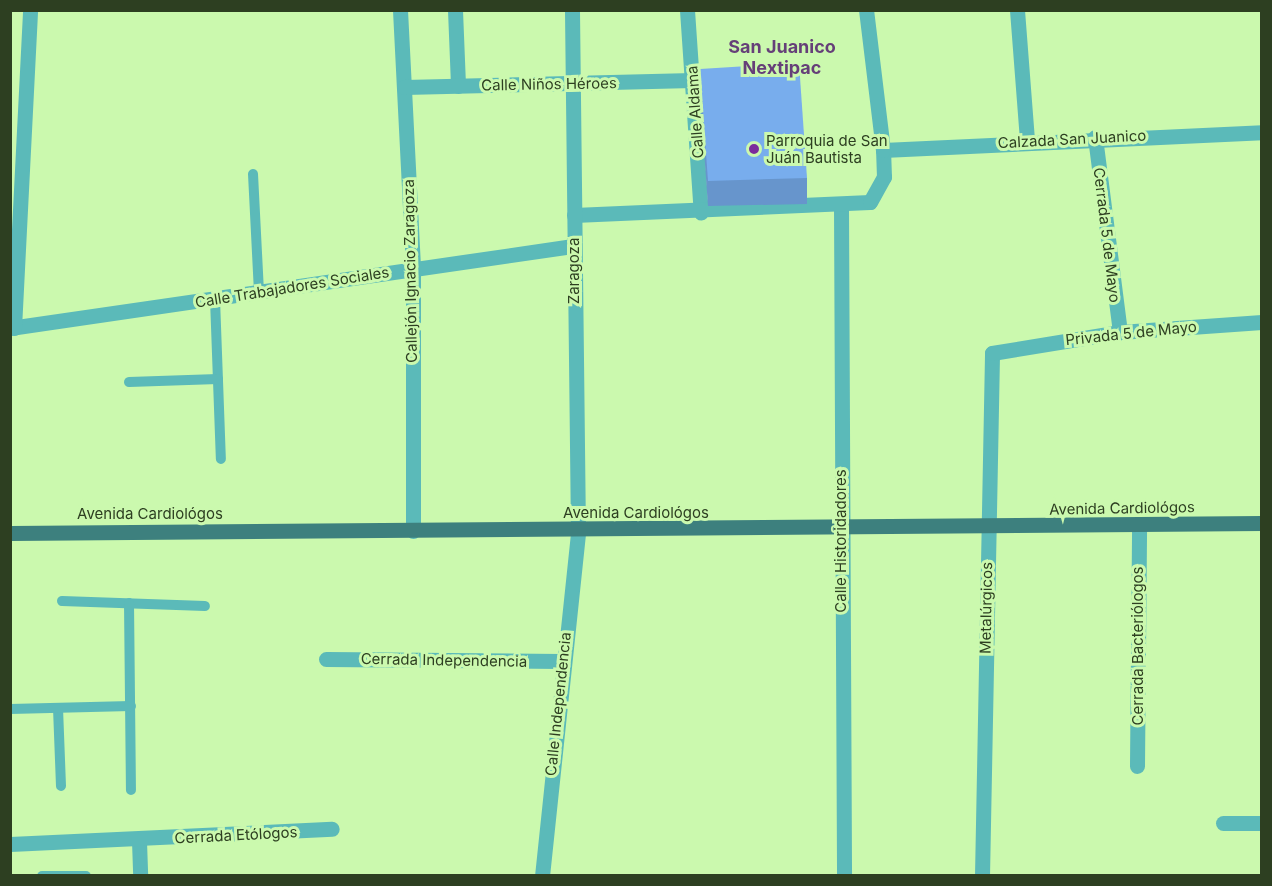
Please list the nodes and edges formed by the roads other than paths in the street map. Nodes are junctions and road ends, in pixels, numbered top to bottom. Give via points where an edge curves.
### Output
1 (30, 10) edge
2 (400, 10) edge
3 (455, 10) edge
4 (572, 10) edge
5 (687, 10) edge
6 (866, 10) edge
7 (1017, 10) edge
8 (693, 80) junction
9 (570, 84) junction
10 (458, 86) junction
11 (404, 87) junction
12 (1262, 132) edge
13 (1095, 137) junction
14 (1027, 140) junction
15 (883, 150) junction
16 (253, 174) dead end
17 (841, 206) junction
18 (701, 213) junction
19 (574, 215) junction
20 (573, 246) junction
21 (412, 269) junction
22 (259, 293) junction
23 (215, 299) junction
24 (1262, 322) edge
25 (12, 328) edge
26 (1120, 333) junction
27 (1002, 348) joint
28 (218, 379) junction
29 (129, 382) dead end
30 (221, 459) dead end
31 (1262, 524) edge
32 (1139, 525) junction
33 (988, 528) junction
34 (841, 530) junction
35 (413, 531) junction
36 (578, 532) junction
37 (10, 533) edge
38 (62, 601) dead end
39 (129, 603) junction
40 (205, 606) dead end
41 (326, 659) dead end
42 (561, 661) junction
43 (131, 706) junction
44 (58, 708) junction
45 (10, 709) edge
46 (1137, 766) dead end
47 (61, 786) dead end
48 (130, 790) dead end
49 (1223, 823) dead end
50 (1262, 823) edge
51 (332, 829) dead end
52 (139, 841) junction
53 (10, 844) edge
54 (42, 876) edge
55 (87, 876) edge
56 (140, 876) edge
57 (542, 876) edge
58 (844, 876) edge
59 (982, 876) edge

1 - 25 street
2 - 11 street, Callejón Ignacio Zaragoza
3 - 10 street
4 - 9 street, Zaragoza
5 - 8 street, Calle Aldama
6 - 15 street
7 - 14 street
8 - 9 street, Calle Niños Héroes
8 - 18 street, Calle Aldama
9 - 10 street, Calle Niños Héroes
9 - 19 street, Zaragoza
10 - 11 street, Calle Niños Héroes
11 - 21 street, Callejón Ignacio Zaragoza
12 - 13 street, Calzada San Juanico
13 - 14 street, Calzada San Juanico
13 - 26 street, Cerrada 5 de Mayo
14 - 15 street, Calzada San Juanico
15 - 17 street via 884,177 870,202
16 - 22 lane
17 - 18 street
17 - 34 street, Calle Historidadores
18 - 19 street
19 - 20 street, Zaragoza
20 - 21 street, Calle Trabajadores Sociales
20 - 36 street, Zaragoza
21 - 22 street, Calle Trabajadores Sociales
21 - 35 street, Callejón Ignacio Zaragoza
22 - 23 street, Calle Trabajadores Sociales
23 - 25 street, Calle Trabajadores Sociales
23 - 28 lane
24 - 26 street, Privada 5 de Mayo
26 - 27 street, Privada 5 de Mayo
27 - 33 street, Metalúrgicos via 987,364
28 - 29 lane
28 - 30 lane
31 - 32 main road, Avenida Cardiológos
32 - 33 main road, Avenida Cardiológos
32 - 46 street, Cerrada Bacteriólogos
33 - 34 main road, Avenida Cardiológos
33 - 59 street, Metalúrgicos
34 - 36 main road, Avenida Cardiológos
34 - 58 street, Calle Historidadores
35 - 36 main road, Avenida Cardiológos
35 - 37 main road, Avenida Cardiológos
36 - 42 street, Calle Independencia
38 - 39 lane
39 - 40 lane
39 - 43 lane
41 - 42 street, Cerrada Independencia
42 - 57 street, Calle Independencia
43 - 44 lane
43 - 48 lane
44 - 45 lane
44 - 47 lane
49 - 50 street
51 - 52 street, Cerrada Etólogos
52 - 53 street, Cerrada Etólogos
52 - 56 street
54 - 55 lane

